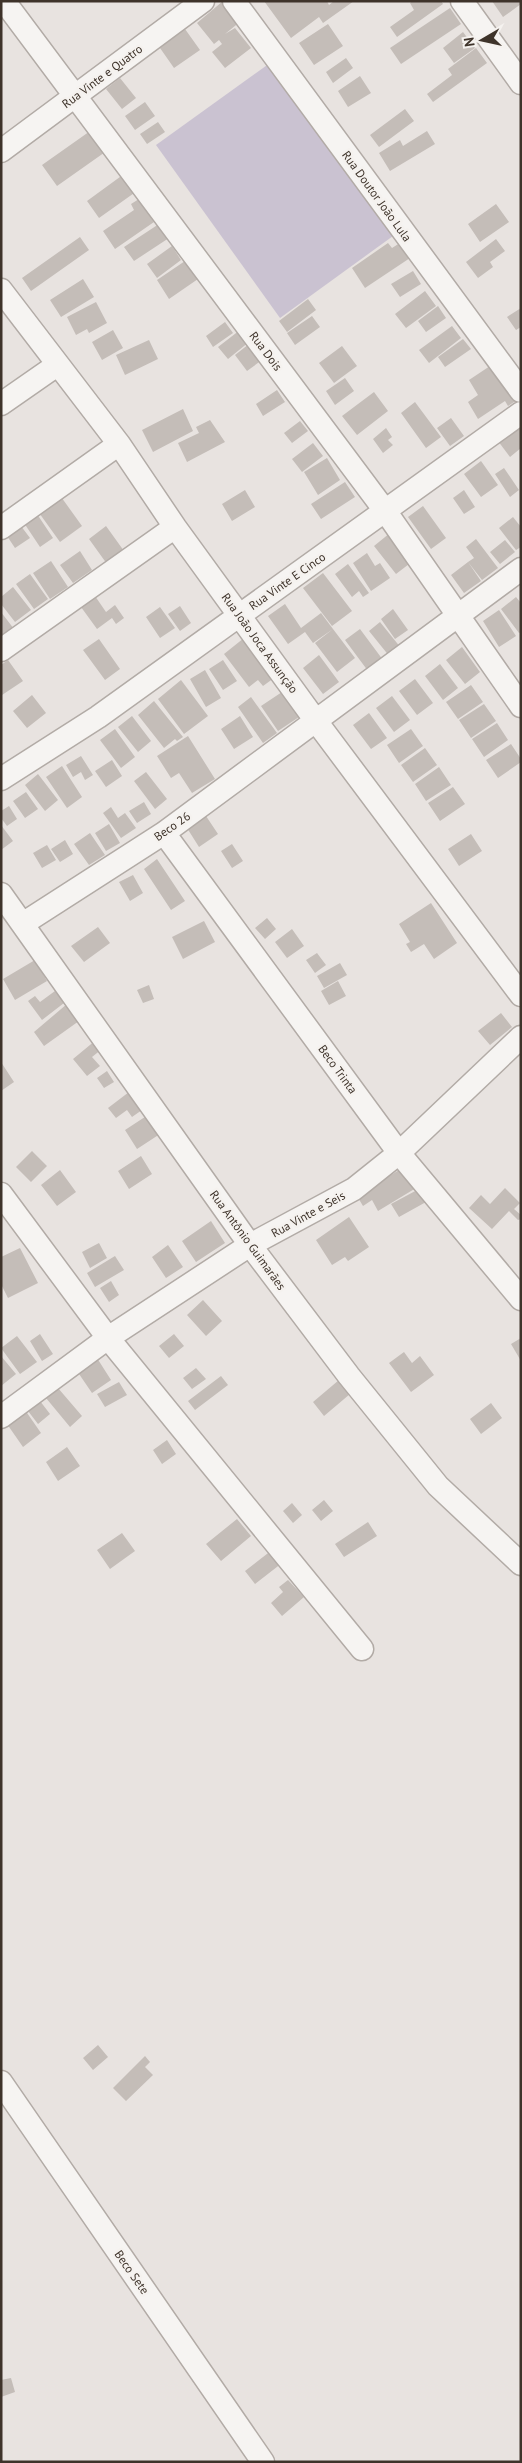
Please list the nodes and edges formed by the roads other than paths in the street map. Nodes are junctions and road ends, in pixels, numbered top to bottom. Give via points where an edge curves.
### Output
1 (4, 1) edge
2 (203, 1) edge
3 (234, 1) edge
4 (462, 1) edge
5 (521, 83) edge
6 (76, 96) junction
7 (1, 151) edge
8 (1, 290) edge
9 (57, 365) junction
10 (521, 390) edge
11 (1, 404) edge
12 (521, 413) edge
13 (118, 444) junction
14 (386, 512) junction
15 (174, 527) junction
16 (1, 528) edge
17 (521, 569) edge
18 (458, 614) junction
19 (239, 616) junction
20 (1, 650) edge
21 (521, 706) edge
22 (316, 721) junction
23 (1, 779) edge
24 (164, 832) junction
25 (1, 894) edge
26 (24, 923) junction
27 (521, 995) edge
28 (521, 1037) edge
29 (399, 1153) junction
30 (1, 1194) edge
31 (250, 1245) junction
32 (521, 1299) edge
33 (108, 1338) junction
34 (1, 1417) edge
35 (521, 1564) edge
36 (362, 1649) dead end
37 (1, 2082) edge
38 (263, 2462) edge

1 - 6 street, Rua Dois
2 - 6 street, Rua Vinte e Quatro
3 - 10 street, Rua Doutor João Lula
4 - 5 street
6 - 7 street, Rua Vinte e Quatro
6 - 14 street, Rua Dois
8 - 9 street, Rua João Joca Assunção
9 - 11 street
9 - 13 street, Rua João Joca Assunção
12 - 14 street, Rua Vinte E Cinco
13 - 15 street, Rua João Joca Assunção
13 - 16 street
14 - 18 street, Rua Dois
14 - 19 street, Rua Vinte E Cinco
15 - 19 street, Rua João Joca Assunção
15 - 20 street
17 - 18 street, Beco 26
18 - 21 street, Rua Dois
18 - 22 street, Beco 26
19 - 22 street, Rua João Joca Assunção
19 - 23 street, Rua Vinte E Cinco via 98,716
22 - 24 street, Beco 26
22 - 27 street, Rua João Joca Assunção
24 - 26 street, Beco 26
24 - 29 street, Beco Trinta
25 - 26 street, Rua Antônio Guimarães
26 - 31 street, Rua Antônio Guimarães
28 - 29 street, Rua Vinte e Seis
29 - 31 street, Rua Vinte e Seis via 354,1189
29 - 32 street, Beco Trinta
30 - 33 street
31 - 33 street, Rua Vinte e Seis
31 - 35 street, Rua Antônio Guimarães via 349,1376 438,1486
33 - 34 street, Rua Vinte e Seis
33 - 36 street
37 - 38 street, Beco Sete

